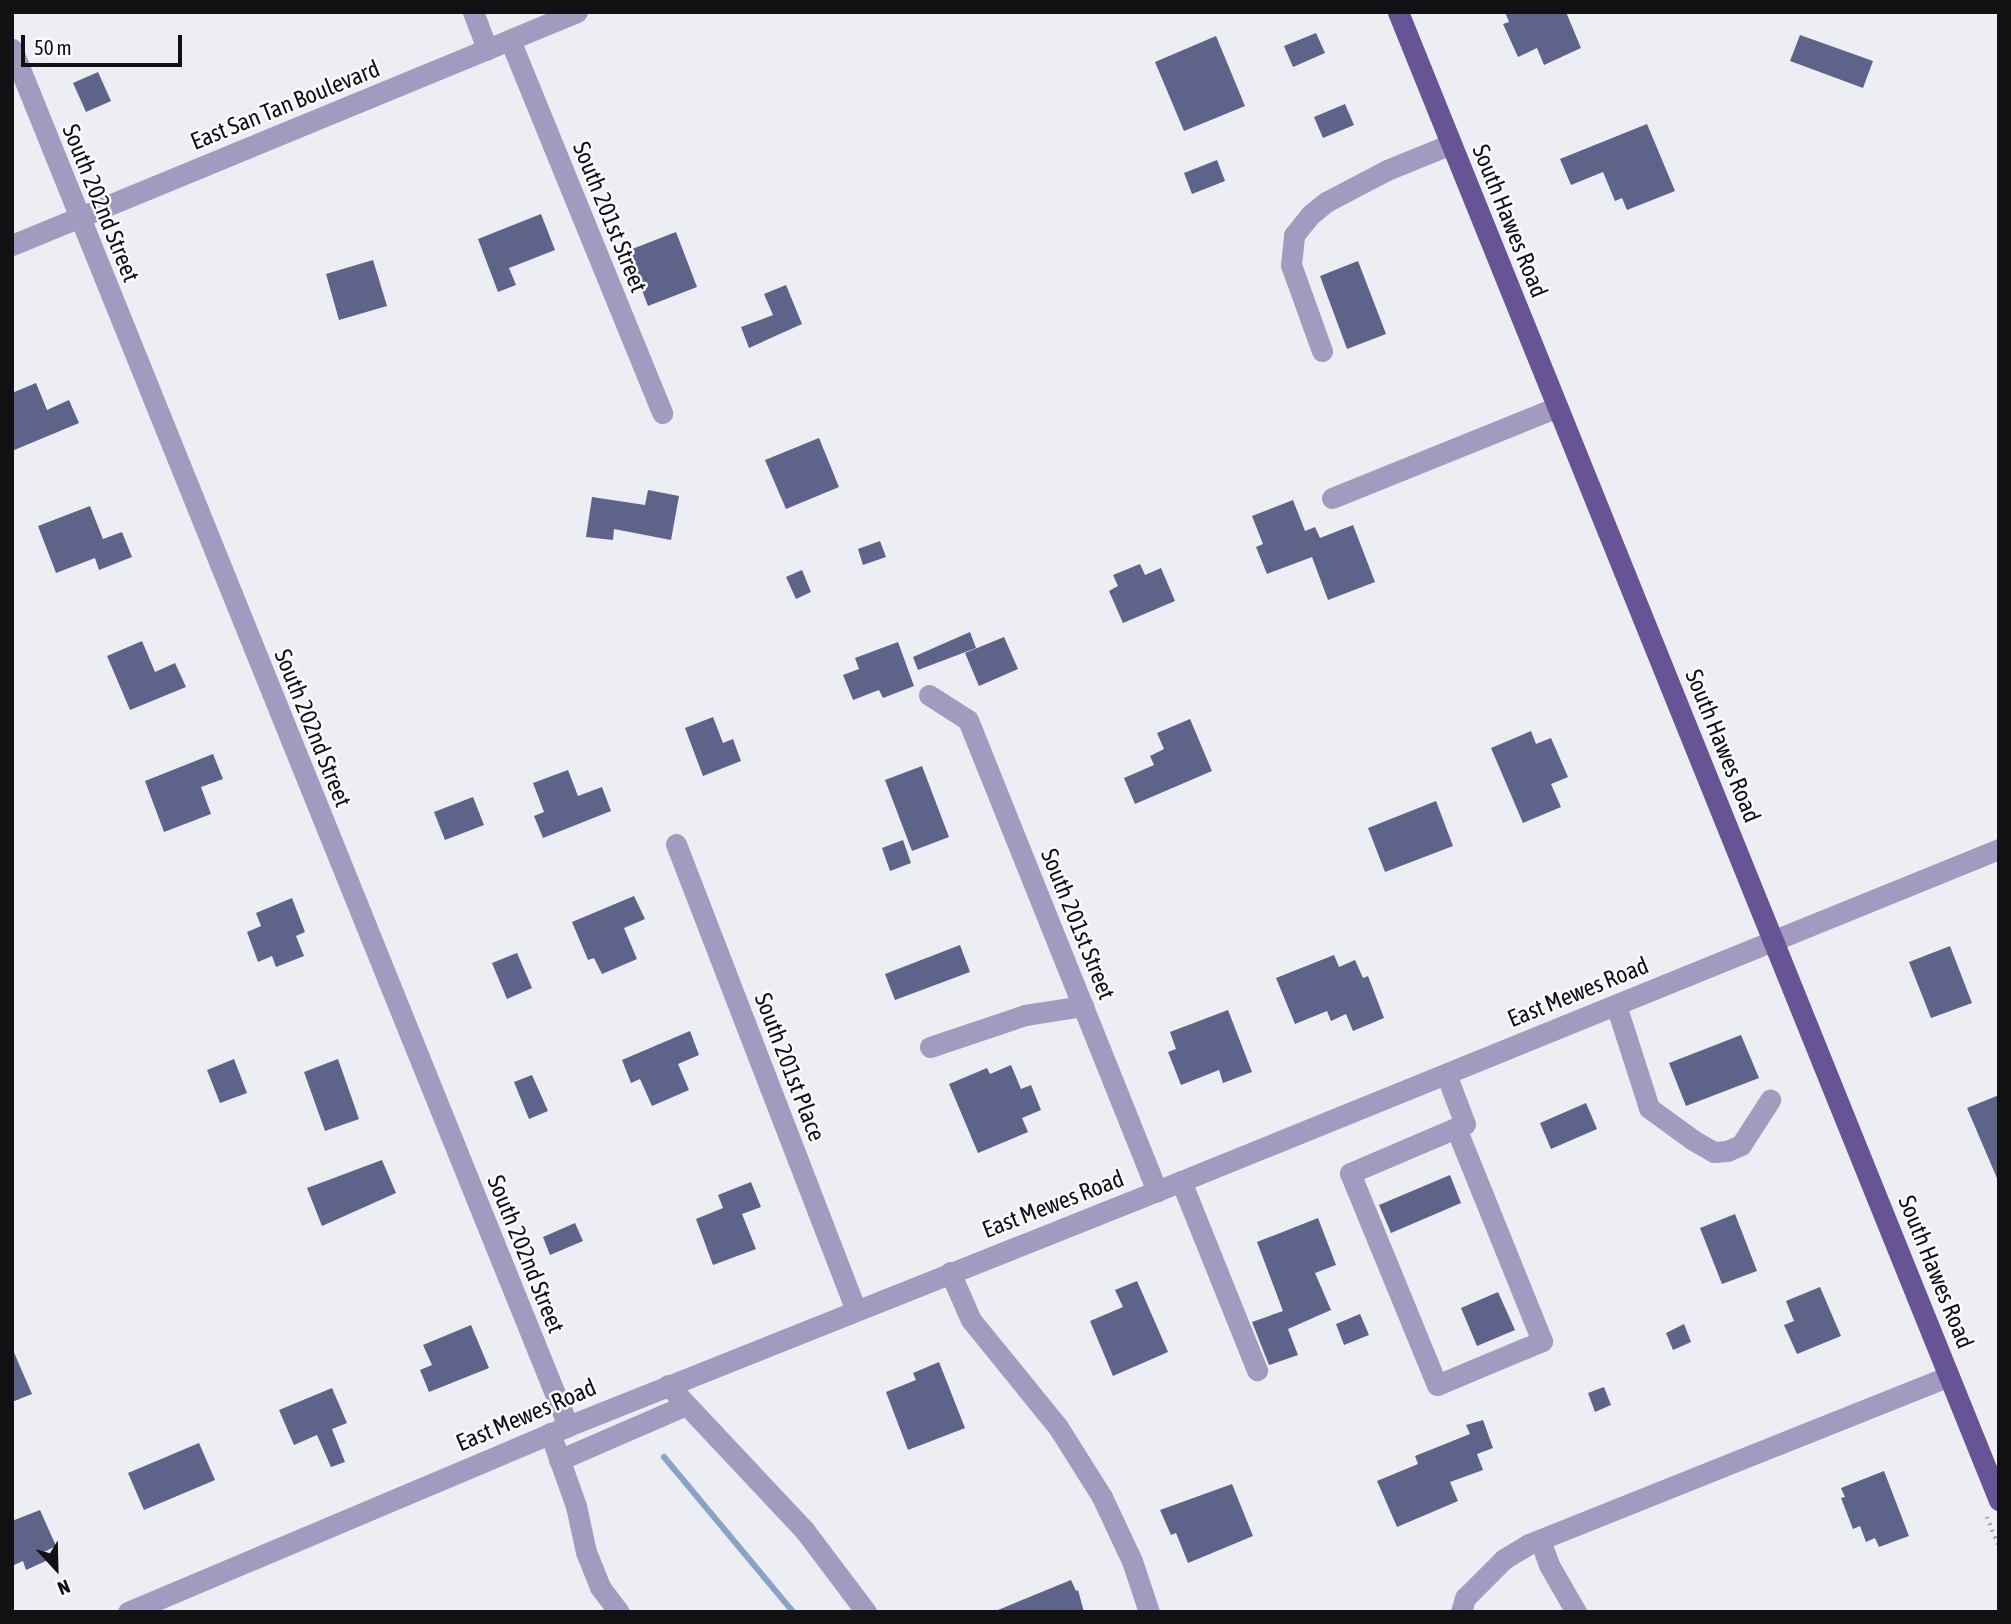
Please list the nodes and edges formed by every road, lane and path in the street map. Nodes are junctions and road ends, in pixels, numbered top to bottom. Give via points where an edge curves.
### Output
1 (473, 12) edge
2 (577, 12) edge
3 (1398, 12) edge
4 (510, 40) junction
5 (487, 49) junction
6 (12, 50) edge
7 (1451, 144) junction
8 (78, 219) junction
9 (12, 245) edge
10 (1322, 351) dead end
11 (1557, 407) junction
12 (662, 413) dead end
13 (1332, 498) dead end
14 (929, 695) dead end
15 (676, 844) dead end
16 (1999, 849) edge
17 (1775, 941) junction
18 (1616, 1005) junction
19 (1083, 1006) junction
20 (930, 1047) dead end
21 (1446, 1074) junction
22 (1770, 1100) dead end
23 (1456, 1128) junction
24 (1181, 1181) junction
25 (1157, 1191) junction
26 (950, 1272) junction
27 (855, 1309) junction
28 (1257, 1370) dead end
29 (1949, 1376) junction
30 (668, 1385) junction
31 (686, 1405) junction
32 (559, 1429) junction
33 (559, 1460) junction
34 (1999, 1500) edge
35 (1539, 1540) junction
36 (128, 1612) edge
37 (619, 1612) edge
38 (866, 1612) edge
39 (1149, 1612) edge
40 (1461, 1612) edge
41 (1576, 1612) edge

1 - 5 street
2 - 4 street, East San Tan Boulevard
3 - 7 main road, South Hawes Road
4 - 5 street, East San Tan Boulevard
4 - 12 street, South 201st Street
5 - 8 street, East San Tan Boulevard
6 - 8 street, South 202nd Street
7 - 10 street via 1326,202 1294,235 1291,265
7 - 11 main road, South Hawes Road
8 - 9 street, East San Tan Boulevard
8 - 32 street, South 202nd Street
11 - 13 street
11 - 17 main road, South Hawes Road
14 - 19 street, South 201st Street via 968,720
15 - 27 street, South 201st Place
16 - 17 street, East Mewes Road
17 - 18 street, East Mewes Road
17 - 29 main road, South Hawes Road
18 - 21 street, East Mewes Road
18 - 22 street via 1649,1108 1693,1140 1714,1152 1741,1144
19 - 20 street via 1025,1015
19 - 25 street, South 201st Street
21 - 23 street via 1465,1124
21 - 24 street, East Mewes Road
23 - 23 street via 1350,1173 1437,1385 1542,1341
24 - 25 street, East Mewes Road
24 - 28 street
25 - 26 street, East Mewes Road
26 - 27 street, East Mewes Road
26 - 39 street via 971,1320 1058,1427 1102,1496
27 - 30 street, East Mewes Road
29 - 34 main road, South Hawes Road
29 - 35 street
30 - 31 street
30 - 32 street, East Mewes Road
31 - 33 street
31 - 38 street via 805,1531
32 - 33 street, South 202nd Street
32 - 36 street, East Mewes Road
33 - 37 street, South 202nd Street via 586,1552 600,1587
35 - 40 street via 1504,1559 1465,1598
35 - 41 street

